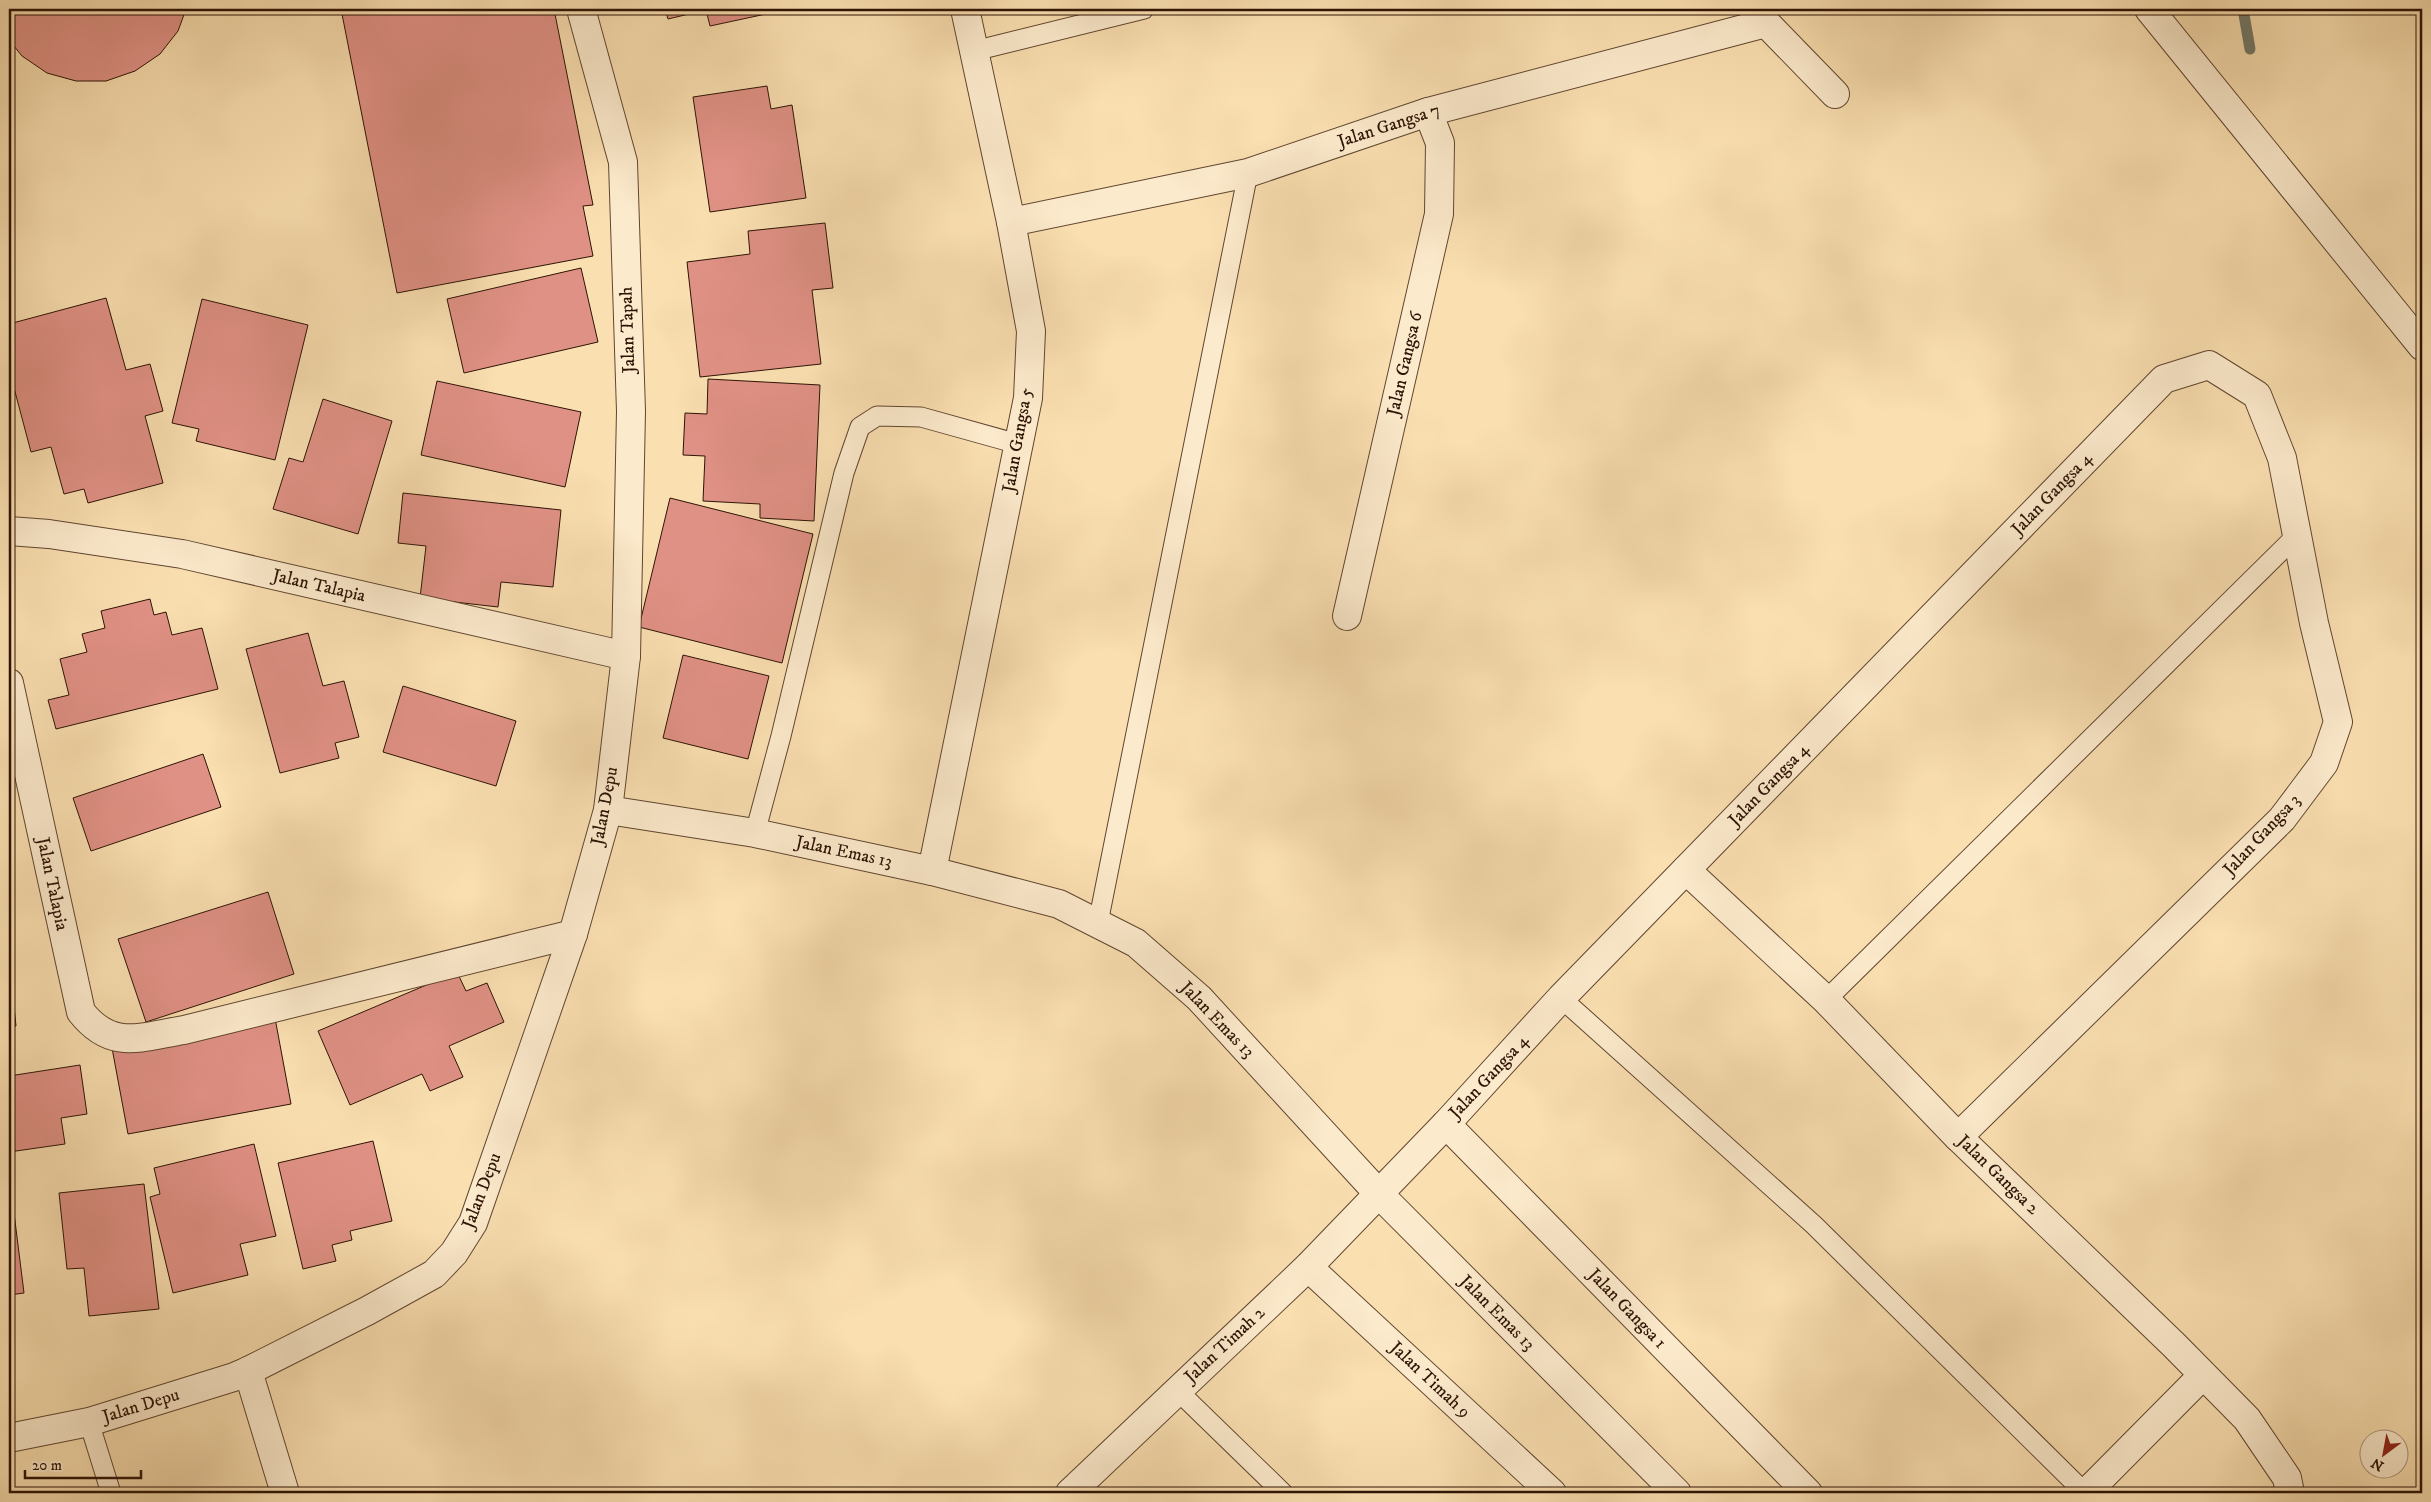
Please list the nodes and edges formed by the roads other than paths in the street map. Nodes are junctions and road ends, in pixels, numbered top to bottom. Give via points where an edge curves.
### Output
1 (582, 9) edge
2 (965, 9) edge
3 (1144, 9) edge
4 (2151, 10) edge
5 (1760, 16) edge
6 (974, 51) junction
7 (1835, 94) dead end
8 (1428, 112) junction
9 (1248, 173) junction
10 (1011, 222) junction
11 (2422, 346) edge
12 (2164, 379) joint
13 (1018, 444) junction
14 (9, 531) edge
15 (2297, 535) junction
16 (1347, 616) dead end
17 (626, 656) junction
18 (9, 683) edge
19 (608, 810) junction
20 (755, 834) junction
21 (932, 870) junction
22 (1686, 870) junction
23 (1098, 923) junction
24 (573, 934) junction
25 (1562, 998) junction
26 (1826, 1000) junction
27 (1446, 1124) junction
28 (1958, 1137) junction
29 (1378, 1194) junction
30 (1308, 1267) junction
31 (248, 1371) junction
32 (2204, 1374) junction
33 (1177, 1390) junction
34 (89, 1422) junction
35 (9, 1438) edge
36 (111, 1493) edge
37 (285, 1493) edge
38 (1070, 1493) edge
39 (1283, 1493) edge
40 (1552, 1493) edge
41 (1677, 1493) edge
42 (1808, 1493) edge
43 (2085, 1493) edge
44 (2290, 1493) edge

1 - 17 street, Jalan Tapah via 623,162 631,411
2 - 6 street, Jalan Gangsa 5
3 - 6 lane
4 - 11 street
5 - 7 street
5 - 8 street, Jalan Gangsa 7
6 - 10 street, Jalan Gangsa 5
8 - 9 street, Jalan Gangsa 7
8 - 16 street, Jalan Gangsa 6 via 1440,143 1439,214
9 - 10 street, Jalan Gangsa 7
9 - 23 lane
10 - 13 street, Jalan Gangsa 5 via 1031,331 1028,398
12 - 15 street, Jalan Gangsa 3 via 2209,365 2257,395 2282,458
12 - 22 street, Jalan Gangsa 4
13 - 20 lane via 921,418 877,416 860,427 844,474
13 - 21 street, Jalan Gangsa 5
14 - 17 street, Jalan Talapia via 182,554
15 - 26 lane
15 - 28 street, Jalan Gangsa 3 via 2338,722 2324,763 2282,819
17 - 19 street, Jalan Depu
18 - 24 street, Jalan Talapia via 81,1012 90,1024 108,1036 128,1038 184,1030
19 - 20 street, Jalan Emas 13
19 - 24 street, Jalan Depu
20 - 21 street, Jalan Emas 13
21 - 23 street, Jalan Emas 13 via 1059,904
22 - 25 street, Jalan Gangsa 4
22 - 26 street, Jalan Gangsa 2
23 - 29 street, Jalan Emas 13 via 1136,943 1199,998
24 - 31 street, Jalan Depu via 473,1223 454,1253 434,1274 367,1312
25 - 27 street, Jalan Gangsa 4
25 - 43 lane via 1814,1225
26 - 28 street, Jalan Gangsa 2
27 - 29 street, Jalan Gangsa 4
27 - 42 street, Jalan Gangsa 1
28 - 32 street, Jalan Gangsa 2
29 - 30 street, Jalan Timah 2
29 - 41 street, Jalan Emas 13
30 - 33 street, Jalan Timah 2
30 - 40 street, Jalan Timah 9
31 - 34 street, Jalan Depu
31 - 37 street
32 - 43 street
32 - 44 street, Jalan Gangsa 2 via 2247,1418 2287,1478
33 - 38 street, Jalan Timah 2
33 - 39 lane
34 - 35 street, Jalan Depu
34 - 36 lane

